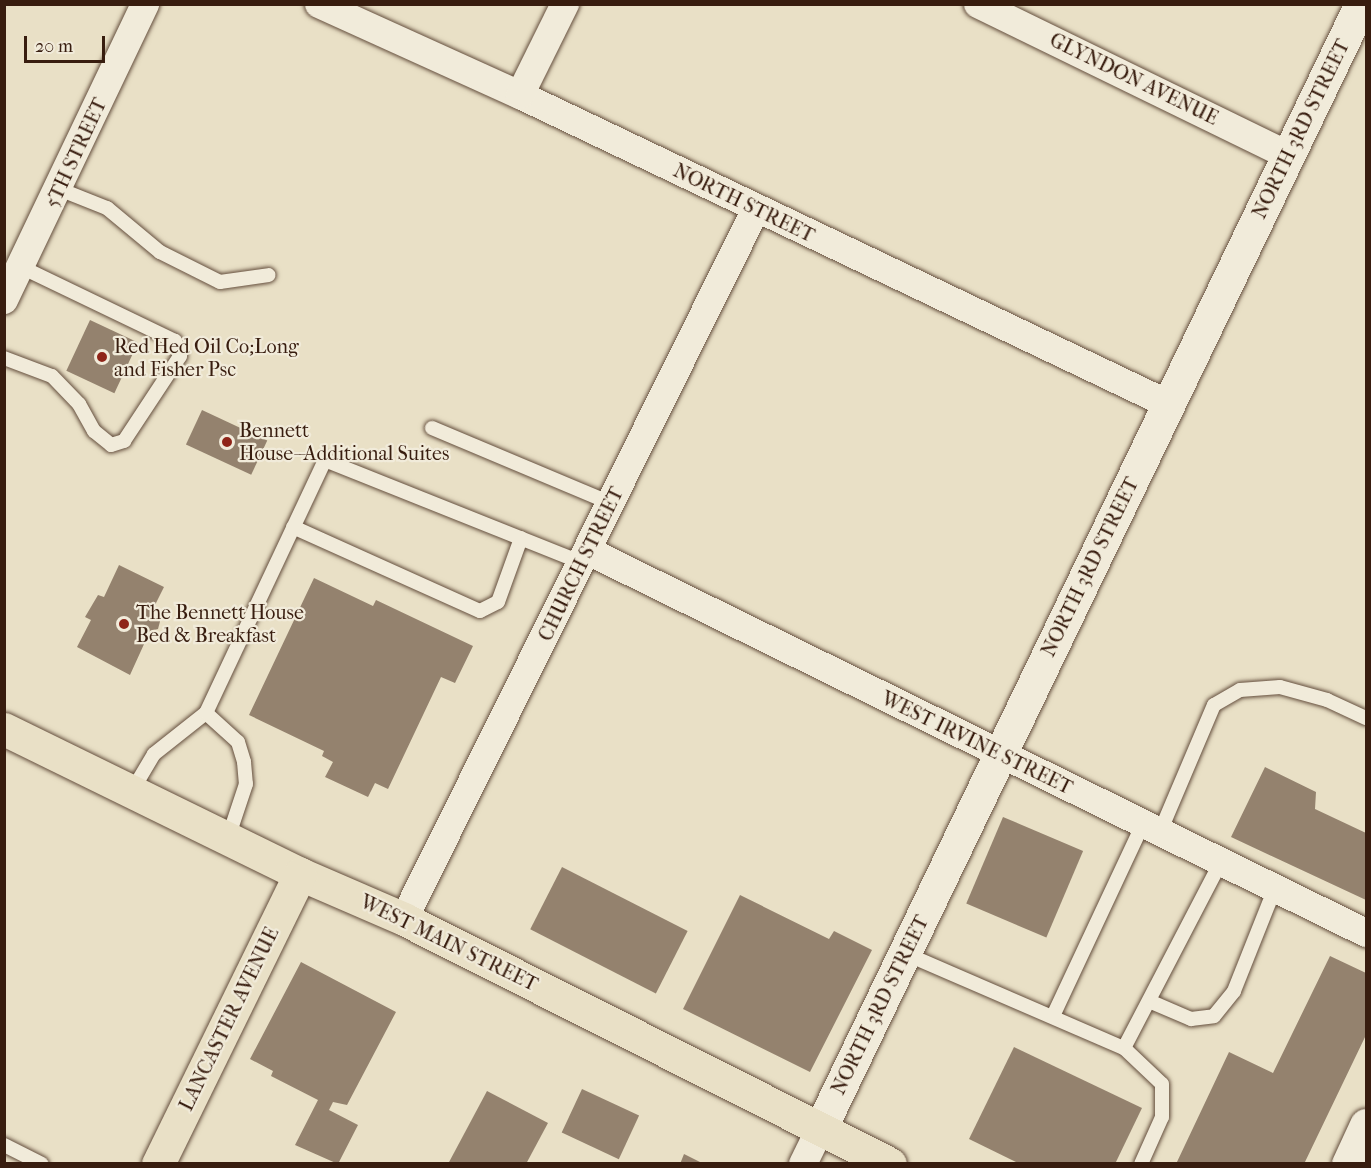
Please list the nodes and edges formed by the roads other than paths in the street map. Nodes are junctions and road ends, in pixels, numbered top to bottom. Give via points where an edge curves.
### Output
1 (145, 4) edge
2 (319, 4) edge
3 (565, 4) edge
4 (978, 4) edge
5 (1361, 4) edge
6 (520, 95) junction
7 (1288, 155) junction
8 (59, 189) junction
9 (756, 209) junction
10 (21, 267) junction
11 (269, 276) dead end
12 (4, 300) edge
13 (4, 358) edge
14 (1168, 405) junction
15 (432, 428) dead end
16 (610, 503) junction
17 (293, 527) junction
18 (521, 538) junction
19 (585, 557) junction
20 (206, 713) junction
21 (1366, 718) edge
22 (8, 738) edge
23 (1000, 754) junction
24 (132, 791) junction
25 (1152, 828) junction
26 (228, 838) junction
27 (1221, 862) junction
28 (300, 874) junction
29 (1275, 888) junction
30 (404, 919) junction
31 (1366, 933) edge
32 (904, 953) junction
33 (1149, 1001) junction
34 (1053, 1016) junction
35 (1124, 1048) junction
36 (1366, 1125) edge
37 (820, 1129) junction
38 (4, 1145) edge
39 (42, 1164) edge
40 (158, 1164) edge
41 (803, 1164) edge
42 (890, 1164) edge
43 (1141, 1164) edge
44 (1348, 1164) edge

1 - 8 street, 5TH STREET
2 - 6 street, NORTH STREET
3 - 6 street
4 - 7 street, GLYNDON AVENUE
5 - 7 street, NORTH 3RD STREET
6 - 9 street, NORTH STREET
7 - 14 street, NORTH 3RD STREET
8 - 10 street, 5TH STREET
8 - 11 lane via 107,208 160,252 220,282
9 - 14 street, NORTH STREET
9 - 16 street, CHURCH STREET
10 - 12 street, 5TH STREET
10 - 13 lane via 174,341 180,356 124,441 111,445 94,431 79,404 52,376
14 - 23 street, NORTH 3RD STREET
15 - 16 lane
16 - 19 street, CHURCH STREET
17 - 18 lane via 325,460
17 - 18 lane via 480,611 498,602
17 - 20 lane
18 - 19 lane
19 - 23 street, WEST IRVINE STREET
19 - 30 street, CHURCH STREET
20 - 24 lane via 154,754
20 - 26 lane via 238,742 244,762 246,784
21 - 25 lane via 1327,700 1280,687 1240,690 1214,705
22 - 24 main road, WEST MAIN STREET
23 - 25 street, WEST IRVINE STREET
23 - 32 street, NORTH 3RD STREET
24 - 26 main road, WEST MAIN STREET
25 - 27 street, WEST IRVINE STREET
25 - 34 lane
26 - 28 main road, WEST MAIN STREET
27 - 29 street, WEST IRVINE STREET
27 - 33 lane
28 - 30 main road, WEST MAIN STREET
28 - 40 main road, LANCASTER AVENUE
29 - 31 street, WEST IRVINE STREET
29 - 33 lane via 1234,991 1214,1017 1191,1019
30 - 37 main road, WEST MAIN STREET
32 - 34 lane
32 - 37 street, NORTH 3RD STREET
33 - 35 lane
34 - 35 lane
35 - 43 lane via 1162,1084 1162,1116
36 - 44 street
37 - 41 street
37 - 42 main road, WEST MAIN STREET
38 - 39 lane

